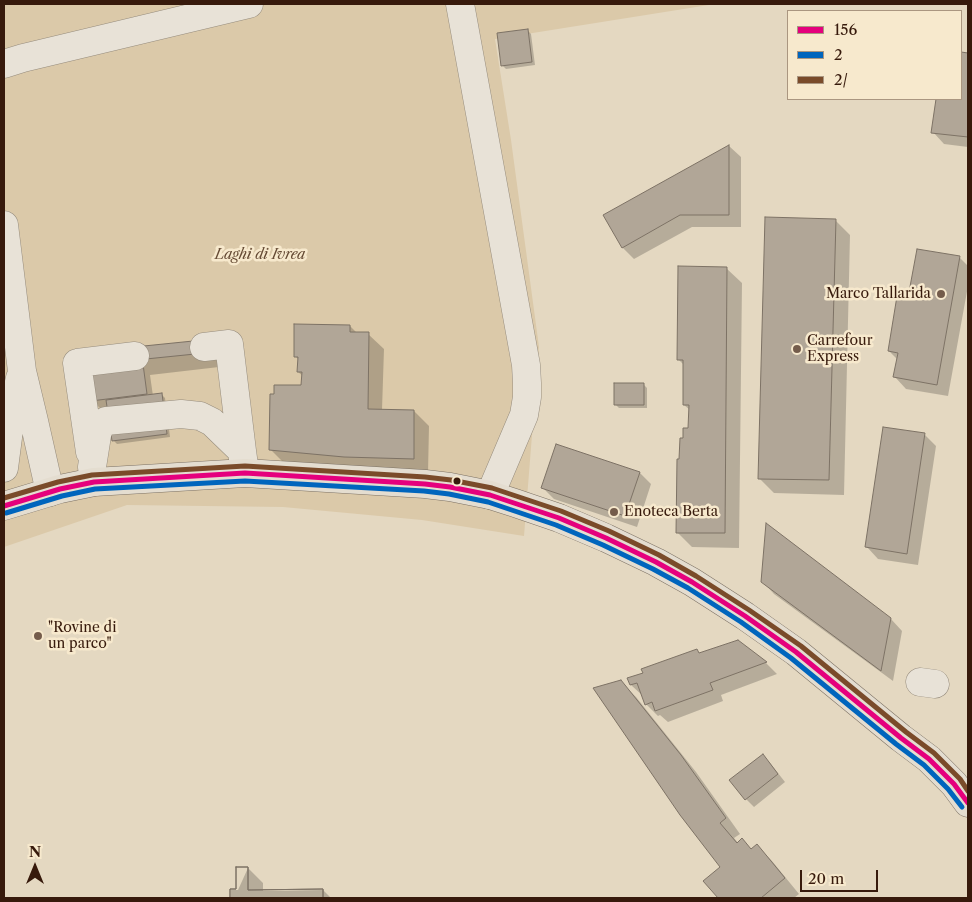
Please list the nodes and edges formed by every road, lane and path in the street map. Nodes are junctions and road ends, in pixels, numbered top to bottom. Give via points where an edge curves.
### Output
1 (249, 4) edge
2 (460, 4) edge
3 (4, 64) edge
4 (4, 225) edge
5 (204, 347) dead end
6 (135, 356) dead end
7 (22, 371) junction
8 (244, 462) junction
9 (4, 468) edge
10 (93, 474) junction
11 (50, 492) junction
12 (490, 495) junction
13 (4, 506) edge
14 (968, 803) edge

1 - 3 lane
2 - 12 lane via 527,374 524,414
4 - 7 lane
5 - 8 lane via 229,344
6 - 10 lane via 77,363
7 - 9 lane
7 - 11 lane
8 - 10 main road
8 - 10 lane via 212,422 200,416 181,414 106,421 98,430
8 - 12 main road via 450,487
10 - 11 main road
11 - 13 main road
12 - 14 main road via 606,538 692,582 745,616 796,652 929,759

